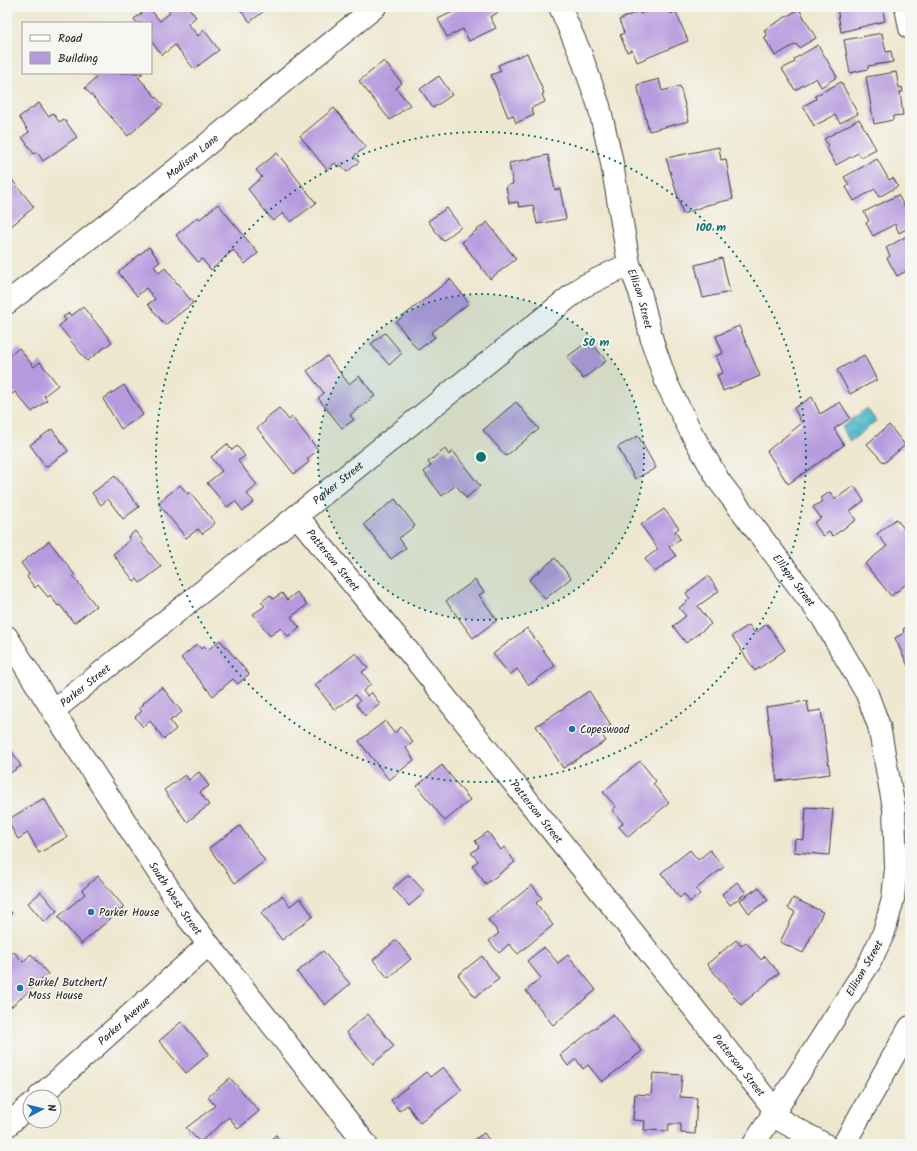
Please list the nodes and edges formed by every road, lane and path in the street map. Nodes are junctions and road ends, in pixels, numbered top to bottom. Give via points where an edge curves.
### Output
1 (376, 7) edge
2 (560, 7) edge
3 (906, 7) edge
4 (910, 28) edge
5 (629, 264) junction
6 (7, 302) edge
7 (297, 516) junction
8 (7, 637) edge
9 (53, 711) junction
10 (208, 945) junction
11 (910, 1027) edge
12 (48, 1089) edge
13 (22, 1112) edge
14 (773, 1113) junction
15 (7, 1126) edge
16 (366, 1144) edge
17 (754, 1144) edge
18 (824, 1144) edge
19 (844, 1144) edge

1 - 6 street, Madison Lane via 177,169
2 - 5 street, Ellison Street via 582,55 599,106 611,158
3 - 4 street
5 - 7 street, Parker Street via 582,287
5 - 14 street, Ellison Street via 640,292 655,351 667,384 691,432 719,481 822,618 850,664 867,694 879,726 886,759 894,808 896,868 893,900 884,932 870,962
7 - 9 street, Parker Street
7 - 14 street, Patterson Street via 418,663
8 - 9 street, South West Street
9 - 10 street, South West Street
10 - 12 street, Parker Avenue
10 - 16 street, South West Street
11 - 19 street
13 - 15 street
14 - 17 street, Ellison Street
14 - 18 street

